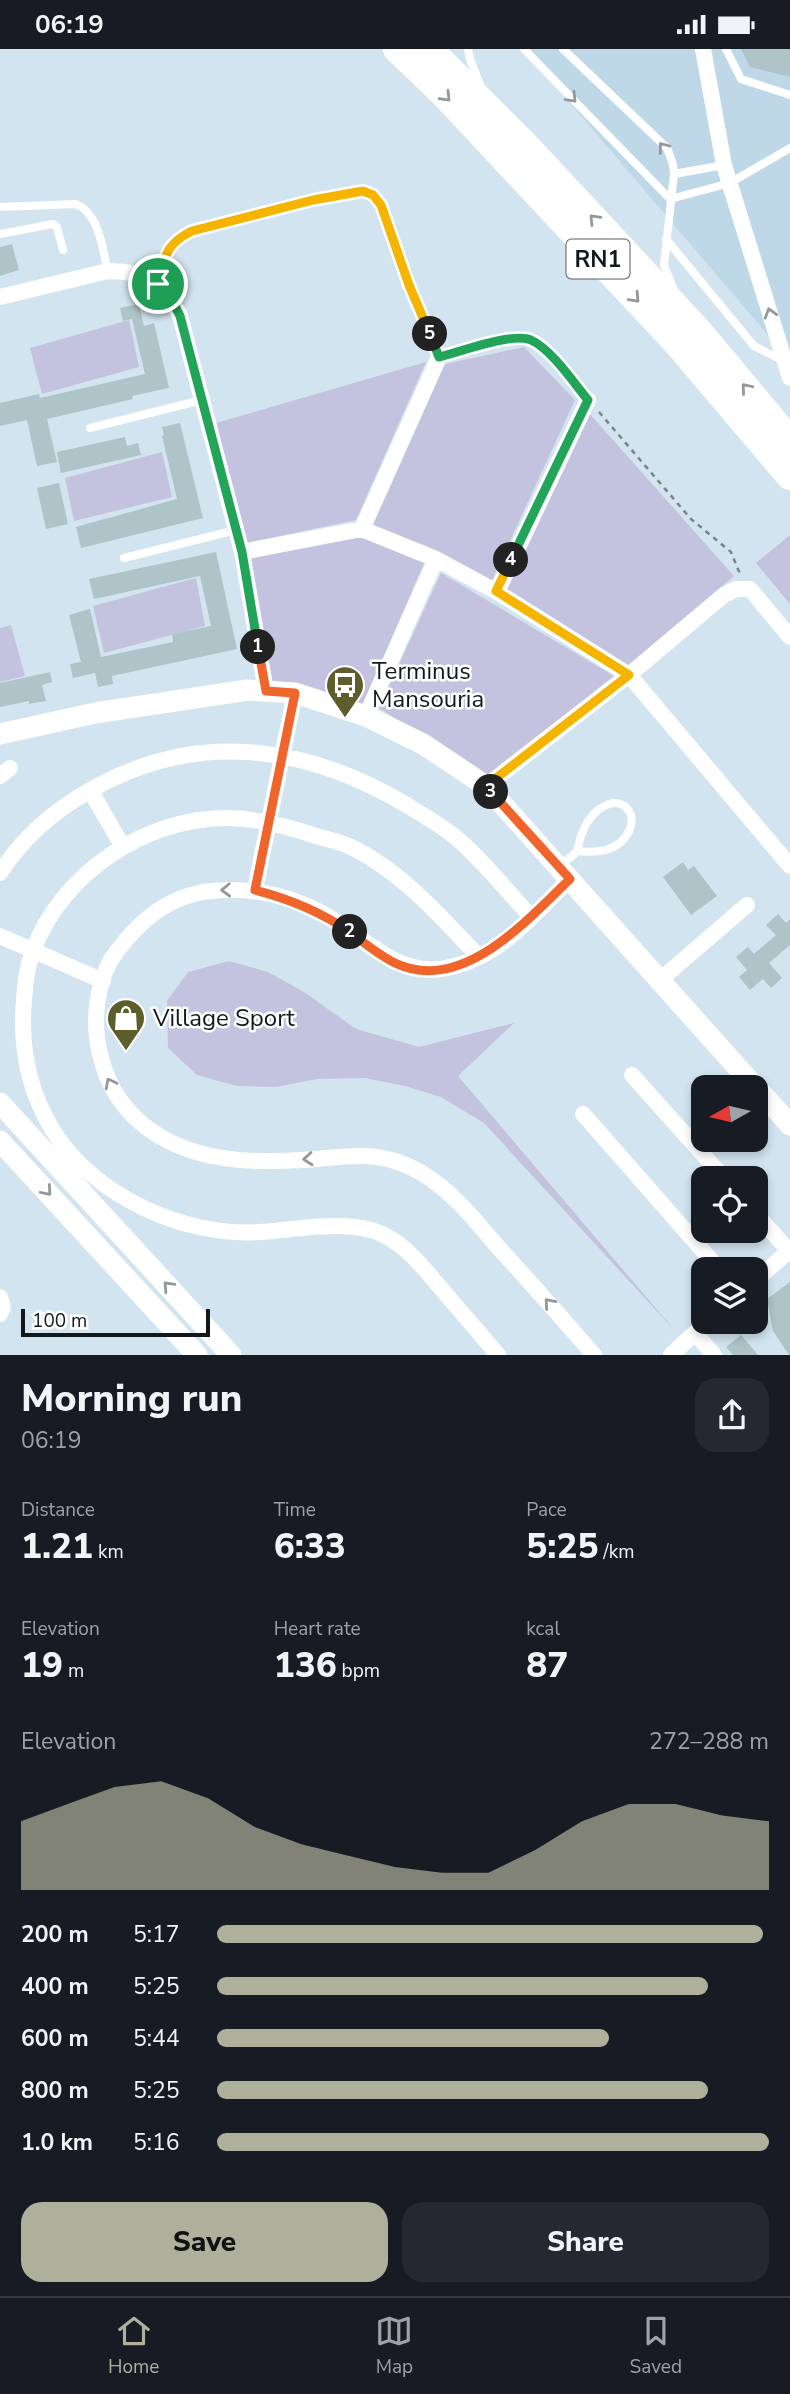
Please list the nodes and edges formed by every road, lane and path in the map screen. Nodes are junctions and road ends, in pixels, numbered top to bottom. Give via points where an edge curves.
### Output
1 (397, 49) edge
2 (429, 49) edge
3 (468, 49) edge
4 (524, 49) edge
5 (563, 49) edge
6 (703, 49) edge
7 (726, 49) edge
8 (790, 95) edge
9 (495, 115) junction
10 (790, 148) edge
11 (724, 165) junction
12 (674, 174) junction
13 (730, 183) junction
14 (670, 199) junction
15 (0, 207) edge
16 (0, 234) edge
17 (666, 239) junction
18 (63, 250) dead end
19 (108, 271) junction
20 (158, 284) junction
21 (0, 297) edge
22 (694, 327) junction
23 (439, 357) junction
24 (785, 362) junction
25 (790, 378) edge
26 (202, 400) junction
27 (588, 400) junction
28 (90, 428) dead end
29 (790, 441) edge
30 (790, 476) edge
31 (362, 529) junction
32 (236, 530) junction
33 (242, 552) junction
34 (124, 558) dead end
35 (436, 559) junction
36 (744, 587) junction
37 (496, 591) junction
38 (790, 636) edge
39 (629, 675) junction
40 (266, 691) junction
41 (295, 693) junction
42 (366, 716) junction
43 (0, 734) edge
44 (283, 756) junction
45 (486, 786) junction
46 (90, 790) junction
47 (269, 823) junction
48 (123, 847) junction
49 (576, 851) junction
50 (790, 866) edge
51 (0, 873) edge
52 (565, 873) junction
53 (255, 890) junction
54 (747, 905) dead end
55 (531, 917) junction
56 (0, 936) edge
57 (33, 951) junction
58 (480, 957) junction
59 (660, 979) junction
60 (103, 981) junction
61 (632, 1075) dead end
62 (745, 1075) edge
63 (768, 1100) edge
64 (0, 1103) edge
65 (583, 1114) dead end
66 (790, 1125) edge
67 (0, 1141) edge
68 (713, 1166) edge
69 (768, 1227) edge
70 (789, 1250) edge
71 (708, 1257) edge
72 (768, 1269) edge
73 (0, 1297) edge
74 (0, 1314) edge
75 (694, 1334) edge
76 (696, 1334) edge
77 (197, 1355) edge
78 (231, 1355) edge
79 (498, 1355) edge
80 (594, 1355) edge
81 (671, 1355) edge
82 (714, 1355) edge

1 -> 30 highway, RN1 via 678,344
2 - 9 highway, RN1
3 - 9 lane
4 -> 14 lane
12 -> 5 lane via 667,148
6 - 11 street
7 - 8 lane via 741,79
22 -> 9 highway, RN1
10 - 13 lane
11 - 12 lane
11 - 13 street
12 - 14 lane
13 - 14 lane
24 -> 13 street
14 - 17 lane
15 - 19 lane via 84,207 95,221
16 - 18 lane via 53,224
17 - 22 lane via 664,265
17 - 24 lane via 754,346
19 - 20 street via 136,273
19 - 21 street
20 - 23 path via 168,248 178,237 363,191 381,205
20 - 26 street via 180,316
29 -> 22 highway, RN1
23 - 27 path via 515,338 530,339
23 - 31 street
24 - 25 street
26 - 28 lane
26 - 32 street
27 - 36 path via 691,519 731,552
27 - 37 street
31 - 33 street
31 - 35 street
32 - 33 street
32 - 34 lane
33 - 40 street
35 - 37 street
35 - 42 street
36 - 38 street
36 - 39 street via 724,595
37 - 39 street
39 - 45 street
39 - 50 street
40 - 41 street
40 - 43 street via 95,713
41 - 42 street
41 - 44 street
42 - 45 street via 423,744
44 - 46 street via 242,750 191,753 121,773
44 - 47 street
44 - 55 street via 346,774 425,816 454,837
45 - 52 street
46 - 48 street
46 - 51 street via 42,823
47 - 48 street via 197,820
47 - 53 street
47 - 58 street via 353,848 373,859 427,902
48 - 57 street via 66,896
49 - 49 lane via 600,852 621,841 632,819 624,804 600,808 587,822
49 - 52 lane
52 - 55 street
52 - 59 street
53 - 58 street via 319,912 397,964 440,968
53 -> 60 street via 192,894 152,912 111,958
54 - 59 street
55 - 58 street
56 - 57 street
57 - 60 street
57 - 79 street via 22,1021 29,1079 54,1133 111,1190 172,1220 229,1232 346,1227 385,1236 426,1272
59 - 62 street
80 -> 60 street via 452,1195 398,1160 376,1155 234,1160 171,1143 141,1124 120,1102 105,1076 95,1018
61 - 68 street
63 - 66 street
78 -> 64 street
65 - 71 street
67 -> 77 street
69 - 70 street
70 - 72 street
73 - 74 street
75 - 81 street
76 - 82 street

